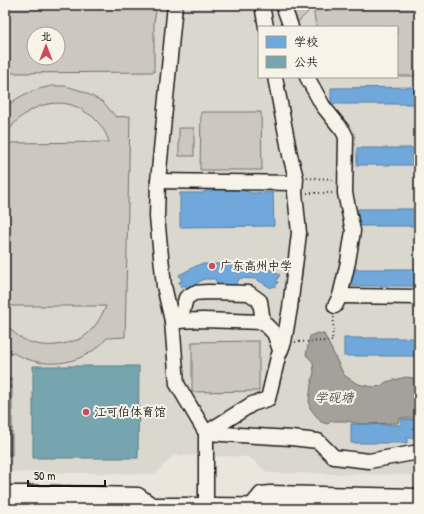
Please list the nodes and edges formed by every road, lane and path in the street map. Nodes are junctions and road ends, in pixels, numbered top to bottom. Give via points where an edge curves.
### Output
1 (175, 5) edge
2 (262, 5) edge
3 (283, 5) edge
4 (266, 26) edge
5 (291, 26) edge
6 (275, 78) edge
7 (308, 78) edge
8 (158, 181) junction
9 (295, 184) junction
10 (345, 186) junction
11 (419, 298) edge
12 (337, 301) junction
13 (176, 321) junction
14 (263, 322) junction
15 (282, 346) junction
16 (206, 433) junction
17 (419, 452) edge
18 (5, 493) edge
19 (419, 496) edge
20 (5, 505) edge
21 (152, 505) junction
22 (252, 505) junction
23 (72, 507) edge
24 (206, 507) edge
25 (419, 507) edge
26 (379, 508) edge

1 - 8 street
2 - 4 street
3 - 5 street
6 - 9 street
7 - 10 street via 323,106 346,137
8 - 9 street
8 - 13 street via 157,216 164,286
9 - 10 path
9 - 10 path
9 - 15 street via 299,233 290,308
10 - 12 street via 353,231 348,262
11 - 12 street
12 - 15 path via 332,341
13 - 14 street
13 - 14 street via 186,298 194,293 208,292 249,293 260,302
13 - 16 street via 177,384
14 - 15 street
15 - 16 street via 268,399 252,404
16 - 17 street via 318,441 334,457 369,461
16 - 24 street
18 - 21 street via 138,495
19 - 22 street via 270,493 261,494
20 - 23 street
21 - 23 street
21 - 24 street
22 - 24 street
22 - 26 street
25 - 26 street

